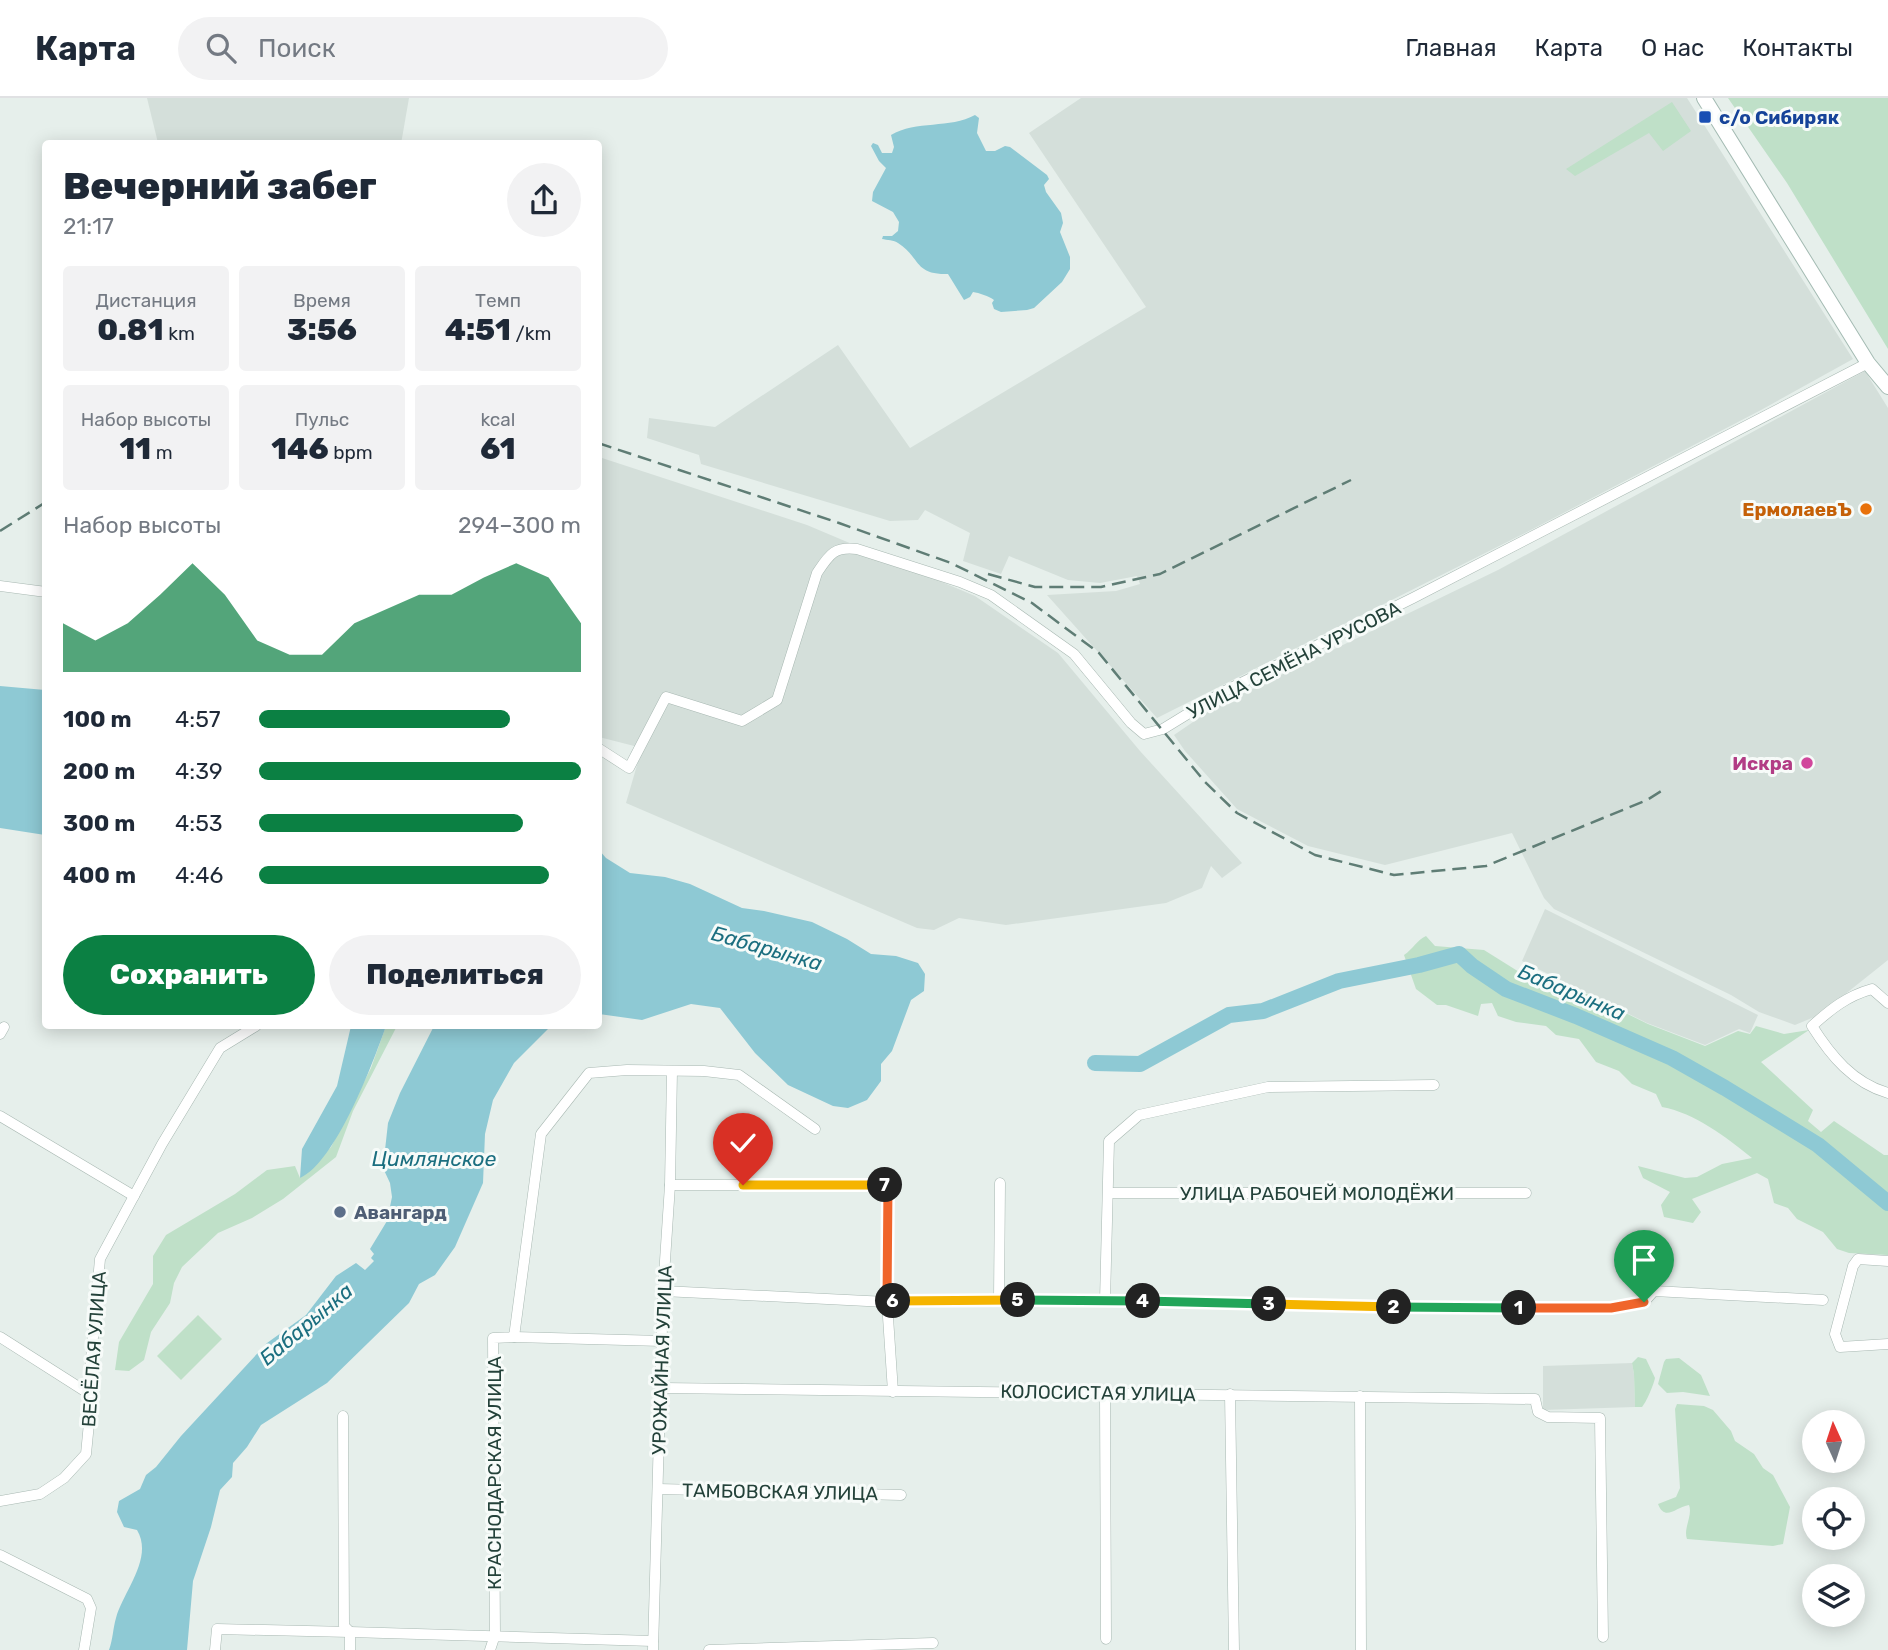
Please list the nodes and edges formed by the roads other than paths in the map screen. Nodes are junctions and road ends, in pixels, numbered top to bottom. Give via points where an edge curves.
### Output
1 (1704, 98) edge
2 (1868, 363) junction
3 (1888, 387) edge
4 (0, 586) edge
5 (42, 591) edge
6 (602, 751) edge
7 (1888, 1003) edge
8 (251, 1029) edge
9 (672, 1070) junction
10 (1434, 1085) dead end
11 (1888, 1093) edge
12 (0, 1116) edge
13 (815, 1129) dead end
14 (1000, 1183) dead end
15 (670, 1185) junction
16 (1109, 1193) junction
17 (1526, 1193) dead end
18 (134, 1196) junction
19 (1888, 1261) edge
20 (663, 1291) junction
21 (999, 1299) junction
22 (1823, 1300) dead end
23 (887, 1301) junction
24 (1105, 1301) junction
25 (0, 1337) edge
26 (514, 1337) junction
27 (662, 1341) junction
28 (1888, 1345) edge
29 (662, 1388) junction
30 (892, 1392) junction
31 (88, 1393) junction
32 (1105, 1394) junction
33 (1230, 1394) junction
34 (1360, 1396) junction
35 (343, 1416) dead end
36 (659, 1489) junction
37 (901, 1495) dead end
38 (0, 1502) edge
39 (0, 1555) edge
40 (350, 1632) junction
41 (495, 1635) junction
42 (1603, 1637) dead end
43 (1106, 1639) dead end
44 (933, 1643) dead end
45 (653, 1645) edge
46 (84, 1650) edge
47 (215, 1650) edge
48 (350, 1650) edge
49 (491, 1650) edge
50 (709, 1650) edge
51 (1234, 1650) edge
52 (1361, 1650) edge

1 - 2 street
2 - 3 street
2 - 6 street, УЛИЦА СЕМЁНА УРУСОВА via 1225,691 1163,729 1144,734 1074,654 991,595 843,547 828,557 817,573 777,700 742,721 666,697 629,768
4 - 5 street
7 - 11 street via 1872,989 1852,994 1812,1026 1829,1053 1852,1075
8 - 18 street, ВЕСЁЛАЯ УЛИЦА via 220,1048
9 - 13 street, КРАСНОДАРСКАЯ УЛИЦА via 739,1075
9 - 15 street, УРОЖАЙНАЯ УЛИЦА
9 - 26 street, КРАСНОДАРСКАЯ УЛИЦА via 589,1073 541,1134
10 - 16 street via 1268,1087 1139,1115 1109,1141
12 - 18 street
14 - 21 street
15 - 20 street, УРОЖАЙНАЯ УЛИЦА
15 - 23 street via 888,1185
16 - 17 street, УЛИЦА РАБОЧЕЙ МОЛОДЁЖИ
16 - 24 street
18 - 31 street, ВЕСЁЛАЯ УЛИЦА via 100,1259
19 - 28 street via 1858,1259 1835,1334 1840,1347
20 - 23 street
20 - 27 street, УРОЖАЙНАЯ УЛИЦА
21 - 23 street
21 - 24 street
22 - 24 street via 1654,1291 1644,1302 1611,1308
23 - 30 street
25 - 31 street
26 - 27 street
26 - 41 street, КРАСНОДАРСКАЯ УЛИЦА via 493,1338
27 - 29 street, УРОЖАЙНАЯ УЛИЦА
29 - 30 street, КОЛОСИСТАЯ УЛИЦА
29 - 36 street, УРОЖАЙНАЯ УЛИЦА
30 - 32 street, КОЛОСИСТАЯ УЛИЦА
31 - 38 street, ВЕСЁЛАЯ УЛИЦА via 86,1454 64,1478 40,1494
32 - 33 street, КОЛОСИСТАЯ УЛИЦА
32 - 43 street
33 - 34 street, КОЛОСИСТАЯ УЛИЦА
33 - 51 street
34 - 42 street, КОЛОСИСТАЯ УЛИЦА via 1535,1399 1538,1412 1548,1417 1600,1418
34 - 52 street
35 - 40 street via 344,1626
36 - 37 street, ТАМБОВСКАЯ УЛИЦА
36 - 45 street, УРОЖАЙНАЯ УЛИЦА
39 - 46 street via 87,1599 91,1608
40 - 41 street
40 - 47 street via 217,1629
40 - 48 street
41 - 45 street
41 - 49 street, КРАСНОДАРСКАЯ УЛИЦА
44 - 50 street

